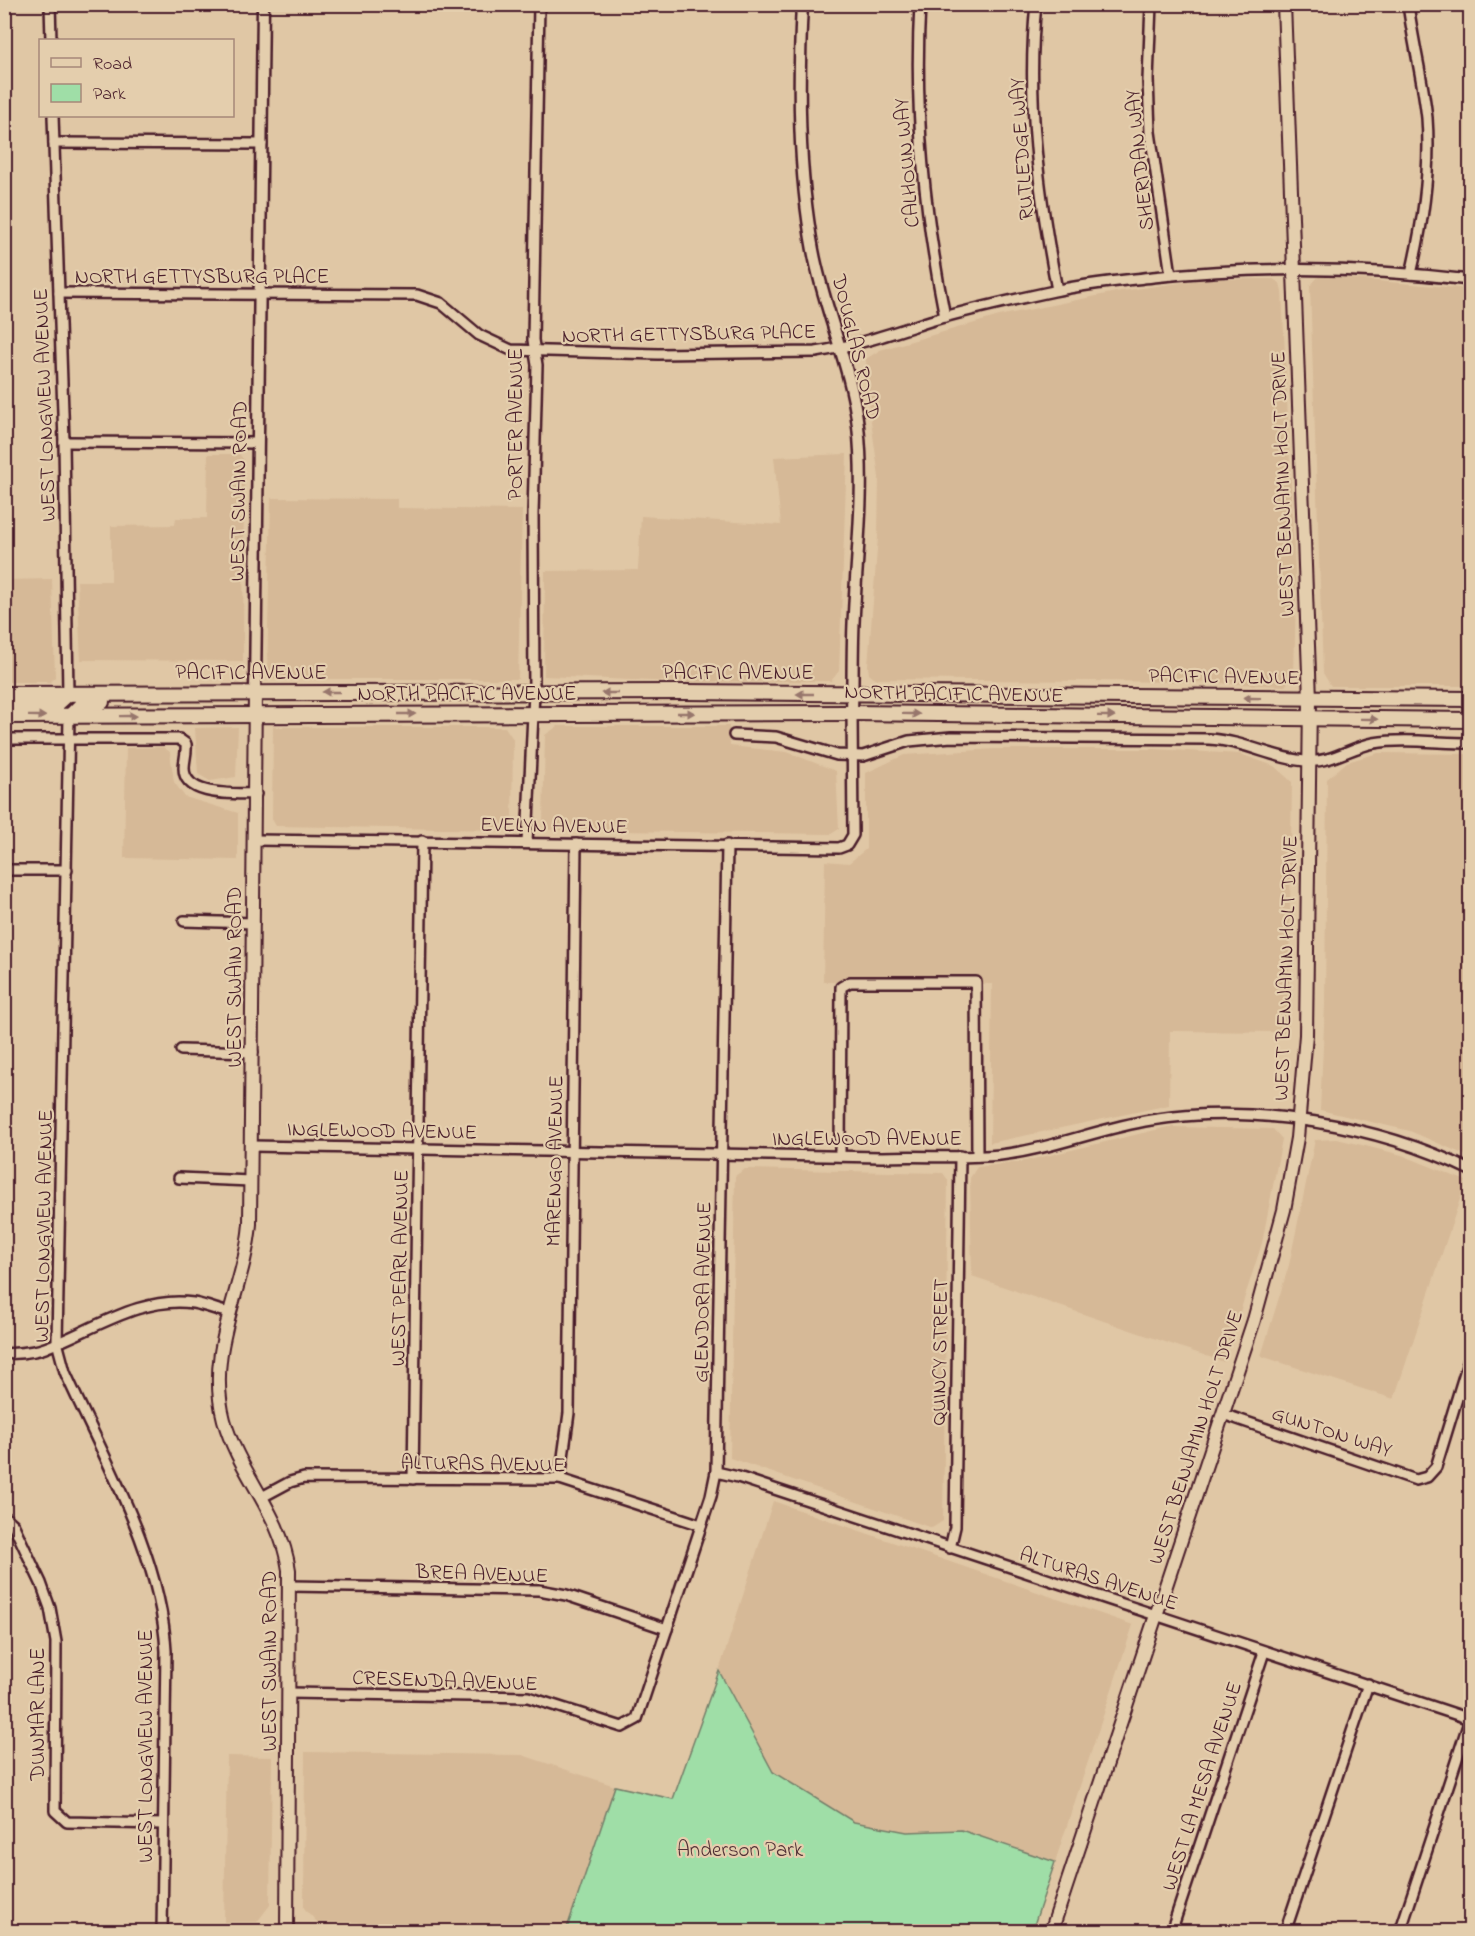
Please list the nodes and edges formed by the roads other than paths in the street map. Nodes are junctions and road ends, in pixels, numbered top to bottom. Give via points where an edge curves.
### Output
1 (50, 4) edge
2 (264, 4) edge
3 (539, 4) edge
4 (802, 4) edge
5 (920, 4) edge
6 (1036, 4) edge
7 (1151, 4) edge
8 (1284, 4) edge
9 (1408, 4) edge
10 (51, 39) edge
11 (53, 117) edge
12 (54, 143) junction
13 (262, 144) junction
14 (1293, 269) junction
15 (1411, 274) junction
16 (1171, 275) junction
17 (1470, 280) edge
18 (1057, 290) junction
19 (59, 293) junction
20 (259, 294) junction
21 (945, 317) junction
22 (840, 348) junction
23 (535, 352) junction
24 (64, 442) junction
25 (257, 443) junction
26 (255, 692) junction
27 (534, 693) junction
28 (4, 694) edge
29 (68, 694) junction
30 (135, 694) junction
31 (853, 694) junction
32 (1310, 699) junction
33 (1470, 699) edge
34 (4, 704) edge
35 (532, 713) junction
36 (852, 713) junction
37 (255, 715) junction
38 (4, 716) edge
39 (69, 717) junction
40 (1310, 718) junction
41 (1470, 720) edge
42 (734, 735) dead end
43 (70, 738) junction
44 (4, 739) edge
45 (1470, 743) edge
46 (852, 756) junction
47 (1310, 762) junction
48 (256, 794) junction
49 (256, 840) junction
50 (422, 841) junction
51 (849, 842) joint
52 (527, 843) junction
53 (576, 843) junction
54 (727, 845) junction
55 (4, 870) edge
56 (67, 870) junction
57 (184, 921) dead end
58 (254, 923) junction
59 (181, 1050) dead end
60 (253, 1052) junction
61 (1299, 1121) junction
62 (252, 1146) junction
63 (418, 1149) junction
64 (572, 1151) junction
65 (723, 1154) junction
66 (840, 1156) junction
67 (960, 1156) junction
68 (977, 1156) junction
69 (1470, 1170) edge
70 (179, 1178) dead end
71 (251, 1181) junction
72 (229, 1313) junction
73 (57, 1342) junction
74 (4, 1354) edge
75 (1470, 1356) edge
76 (1223, 1414) junction
77 (716, 1472) junction
78 (413, 1479) junction
79 (560, 1479) junction
80 (262, 1497) junction
81 (4, 1516) edge
82 (701, 1525) junction
83 (950, 1548) junction
84 (290, 1586) junction
85 (1156, 1616) junction
86 (667, 1629) junction
87 (1264, 1652) junction
88 (1368, 1684) junction
89 (289, 1693) junction
90 (1470, 1719) edge
91 (631, 1724) joint
92 (163, 1824) junction
93 (162, 1932) edge
94 (287, 1932) edge
95 (1051, 1932) edge
96 (1171, 1932) edge
97 (1285, 1932) edge
98 (1400, 1932) edge

1 - 10 street
2 - 13 street, WEST SWAIN ROAD
3 - 23 street, PORTER AVENUE
4 - 22 street, DOUGLAS ROAD via 800,90 808,210 813,250
5 - 21 street, CALHOUN WAY via 918,102 922,174
6 - 18 street, RUTLEDGE WAY via 1033,102 1037,167
7 - 16 street, SHERIDAN WAY via 1150,132
8 - 14 main road, WEST BENJAMIN HOLT DRIVE
9 - 15 street via 1422,79 1428,149 1425,207
11 - 12 street, WEST LONGVIEW AVENUE
12 - 13 street
12 - 19 street, WEST LONGVIEW AVENUE
13 - 20 street, WEST SWAIN ROAD
14 - 15 street, NORTH GETTYSBURG PLACE
14 - 16 street, NORTH GETTYSBURG PLACE
14 - 32 main road, WEST BENJAMIN HOLT DRIVE
15 - 17 street, NORTH GETTYSBURG PLACE
16 - 18 street, NORTH GETTYSBURG PLACE
18 - 21 street, NORTH GETTYSBURG PLACE
19 - 20 street, NORTH GETTYSBURG PLACE
19 - 24 street, WEST LONGVIEW AVENUE
20 - 23 street, NORTH GETTYSBURG PLACE via 417,295 441,303 496,345
20 - 25 street, WEST SWAIN ROAD
21 - 22 street, NORTH GETTYSBURG PLACE
22 - 23 street, NORTH GETTYSBURG PLACE via 816,352
22 - 31 street, DOUGLAS ROAD via 854,402 861,471
23 - 27 street, PORTER AVENUE
24 - 25 street
24 - 29 street, WEST LONGVIEW AVENUE
25 - 26 street, WEST SWAIN ROAD
27 -> 26 main road, PACIFIC AVENUE
26 - 30 main road, PACIFIC AVENUE
26 - 37 main road, WEST SWAIN ROAD
31 -> 27 main road, PACIFIC AVENUE
27 - 35 street, PORTER AVENUE
28 - 29 main road, PACIFIC AVENUE
29 - 30 main road, PACIFIC AVENUE
29 - 34 main road via 57,705
30 - 39 main road via 122,702 82,704
32 -> 31 main road, PACIFIC AVENUE
31 - 36 street, DOUGLAS ROAD
32 - 33 main road, PACIFIC AVENUE
32 - 40 main road, WEST BENJAMIN HOLT DRIVE
35 -> 36 main road, NORTH PACIFIC AVENUE
37 -> 35 main road, NORTH PACIFIC AVENUE
35 - 52 street, PORTER AVENUE
36 -> 40 main road, NORTH PACIFIC AVENUE
36 - 46 street, DOUGLAS ROAD
39 -> 37 main road, NORTH PACIFIC AVENUE
37 - 48 main road, WEST SWAIN ROAD
38 -> 39 main road, NORTH PACIFIC AVENUE
39 - 43 street, WEST LONGVIEW AVENUE
40 -> 41 main road, NORTH PACIFIC AVENUE
40 - 47 main road, WEST BENJAMIN HOLT DRIVE
42 - 46 street via 790,740
43 - 44 street
43 - 48 street via 179,739 186,744 184,769 197,787 213,792
43 - 56 street, WEST LONGVIEW AVENUE
45 - 47 street via 1378,742
46 - 47 street via 869,755 924,738 1165,739 1238,742
46 - 51 street, DOUGLAS ROAD via 854,829
47 - 61 main road, WEST BENJAMIN HOLT DRIVE via 1306,1035
48 - 49 main road, WEST SWAIN ROAD
49 - 50 street, EVELYN AVENUE
49 - 58 main road, WEST SWAIN ROAD
50 - 52 street, EVELYN AVENUE
50 - 63 street, WEST PEARL AVENUE
51 - 54 street, EVELYN AVENUE via 838,848
52 - 53 street, EVELYN AVENUE
53 - 54 street, EVELYN AVENUE
53 - 64 street, MARENGO AVENUE
54 - 65 street, GLENDORA AVENUE
55 - 56 street
56 - 73 street, WEST LONGVIEW AVENUE
57 - 58 street
58 - 60 main road, WEST SWAIN ROAD
59 - 60 street
60 - 62 main road, WEST SWAIN ROAD
61 - 68 street, INGLEWOOD AVENUE via 1229,1114 1184,1115 1125,1125 1034,1149
61 - 69 street, INGLEWOOD AVENUE via 1374,1134
61 - 76 main road, WEST BENJAMIN HOLT DRIVE via 1270,1268
62 - 63 street, INGLEWOOD AVENUE
62 - 71 main road, WEST SWAIN ROAD
63 - 64 street, INGLEWOOD AVENUE
63 - 78 street, WEST PEARL AVENUE
64 - 65 street, INGLEWOOD AVENUE
64 - 79 street, MARENGO AVENUE via 569,1413
65 - 66 street, INGLEWOOD AVENUE
65 - 77 street, GLENDORA AVENUE
66 - 67 street, INGLEWOOD AVENUE
66 - 68 street via 841,987 850,982 976,982
67 - 68 street, INGLEWOOD AVENUE
67 - 83 street, QUINCY STREET via 955,1515
70 - 71 street
71 - 72 main road, WEST SWAIN ROAD via 249,1239
72 - 73 street via 192,1303 140,1309
72 - 80 main road, WEST SWAIN ROAD via 219,1364 224,1418 238,1455
73 - 74 street via 45,1349
73 - 92 street, WEST LONGVIEW AVENUE via 65,1372 139,1536 158,1589 166,1651
75 - 76 street, GUNTON WAY via 1436,1467 1430,1475 1416,1480
76 - 85 main road, WEST BENJAMIN HOLT DRIVE
77 - 82 street, GLENDORA AVENUE
77 - 83 street, ALTURAS AVENUE
78 - 79 street, ALTURAS AVENUE
78 - 80 street, ALTURAS AVENUE via 304,1478
79 - 82 street, ALTURAS AVENUE
80 - 84 main road, WEST SWAIN ROAD via 287,1554
81 - 92 street, DUNMAR LANE via 13,1524 41,1583 56,1642 55,1811 67,1822
82 - 86 street, GLENDORA AVENUE
83 - 85 street, ALTURAS AVENUE
84 - 86 street, BREA AVENUE via 539,1590 566,1595
84 - 89 main road, WEST SWAIN ROAD
85 - 87 street, ALTURAS AVENUE
85 - 95 main road, WEST BENJAMIN HOLT DRIVE
86 - 91 street, GLENDORA AVENUE via 637,1719
87 - 88 street, ALTURAS AVENUE
87 - 96 street, WEST LA MESA AVENUE
88 - 90 street, ALTURAS AVENUE
88 - 97 street
89 - 91 street, CRESENDA AVENUE via 528,1697 617,1725
89 - 94 main road, WEST SWAIN ROAD
90 - 98 street
92 - 93 street, WEST LONGVIEW AVENUE

